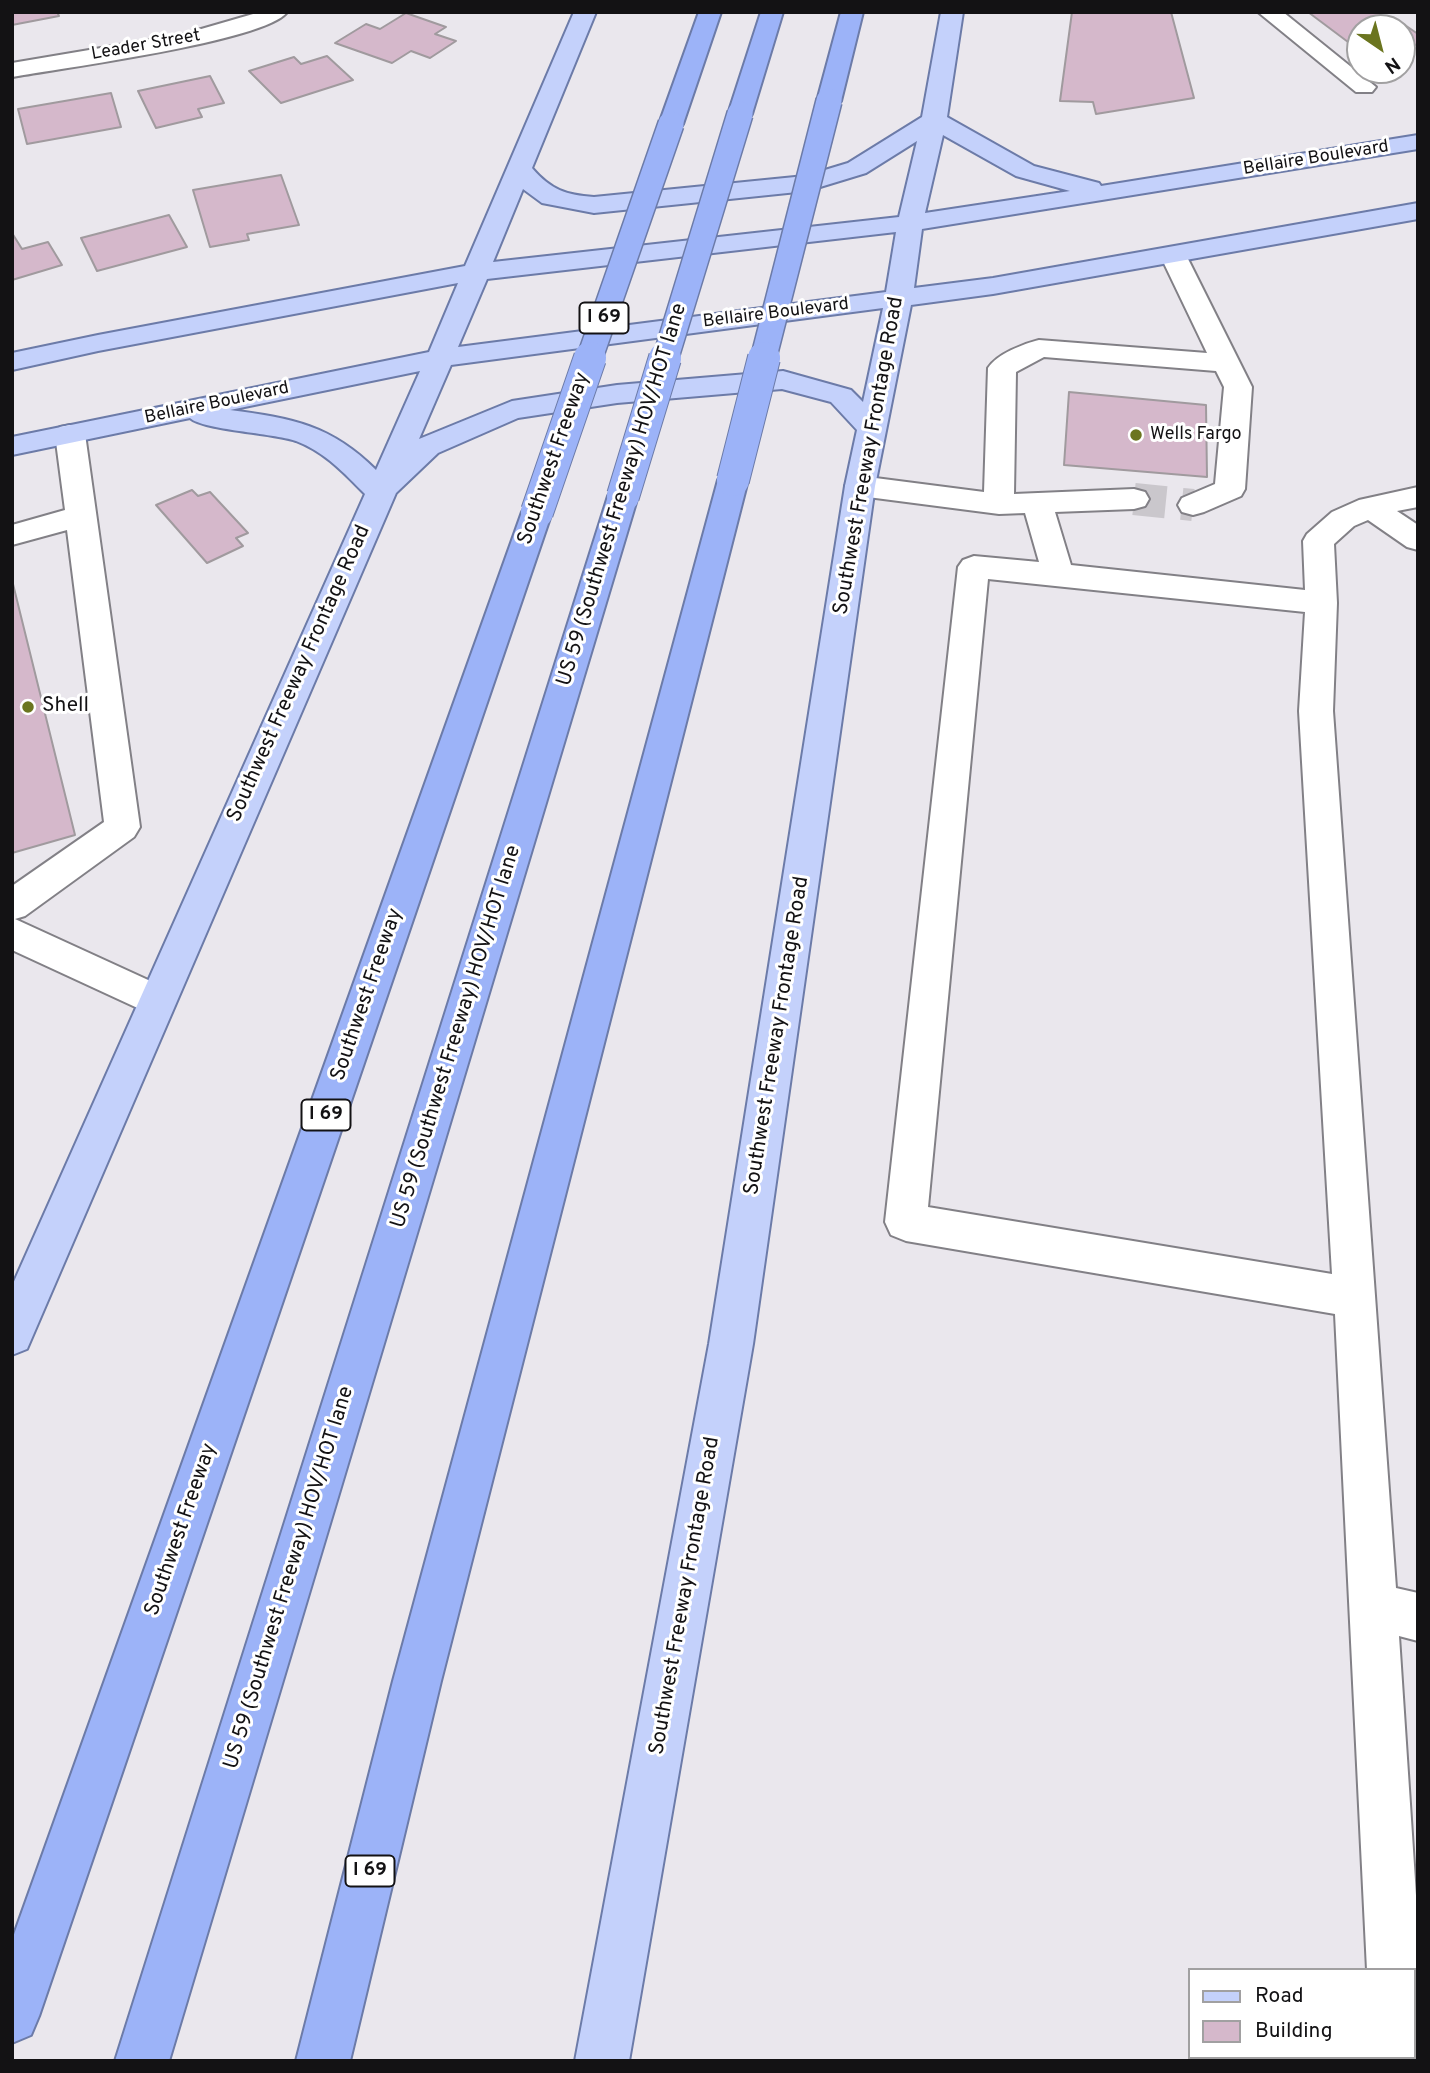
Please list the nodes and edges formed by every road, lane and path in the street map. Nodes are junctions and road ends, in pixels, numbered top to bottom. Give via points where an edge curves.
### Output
1 (276, 12) edge
2 (585, 12) edge
3 (710, 12) edge
4 (772, 12) edge
5 (852, 12) edge
6 (952, 12) edge
7 (1269, 12) edge
8 (1294, 12) edge
9 (1346, 51) edge
10 (1346, 62) edge
11 (12, 70) edge
12 (934, 120) junction
13 (1418, 142) edge
14 (519, 169) junction
15 (1106, 192) junction
16 (1418, 211) edge
17 (910, 223) junction
18 (1173, 255) junction
19 (475, 272) junction
20 (899, 298) junction
21 (440, 358) junction
22 (12, 362) edge
23 (1226, 363) junction
24 (181, 411) junction
25 (871, 427) junction
26 (71, 434) junction
27 (12, 446) edge
28 (860, 486) junction
29 (380, 491) junction
30 (1418, 497) edge
31 (1134, 499) tunnel mouth
32 (1037, 502) junction
33 (999, 504) junction
34 (1193, 505) tunnel mouth
35 (1370, 507) junction
36 (81, 516) junction
37 (12, 535) edge
38 (1418, 540) edge
39 (1058, 574) junction
40 (1321, 603) junction
41 (12, 906) edge
42 (12, 933) edge
43 (158, 1001) junction
44 (1355, 1298) junction
45 (12, 1335) edge
46 (1396, 1611) edge
47 (1394, 1968) edge
48 (12, 2016) edge
49 (142, 2061) edge
50 (323, 2061) edge
51 (602, 2061) edge

1 - 11 street, Leader Street via 262,21 185,41
2 - 14 main road, Southwest Freeway Frontage Road
3 - 48 highway, Southwest Freeway / I 69, bridge
4 - 49 highway, US 59 (Southwest Freeway) HOV/HOT lane, bridge
5 - 50 highway, I 69, bridge via 417,1681
6 - 12 main road, Southwest Freeway Frontage Road
7 - 10 street
8 - 9 street
12 - 14 main road via 857,168 807,183 594,205 559,202 539,193
12 - 15 main road via 1026,171
12 - 17 main road, Southwest Freeway Frontage Road
13 - 15 main road, Bellaire Boulevard
14 - 19 main road, Southwest Freeway Frontage Road
15 - 17 main road, Bellaire Boulevard
16 - 18 main road, Bellaire Boulevard
17 - 19 main road, Bellaire Boulevard
17 - 20 main road, Southwest Freeway Frontage Road
18 - 20 main road, Bellaire Boulevard
18 - 23 street
19 - 21 main road, Southwest Freeway Frontage Road
19 - 22 main road, Bellaire Boulevard
20 - 21 main road, Bellaire Boulevard
20 - 25 main road, Southwest Freeway Frontage Road
21 - 24 main road, Bellaire Boulevard
21 - 29 main road, Southwest Freeway Frontage Road
23 - 33 street via 1039,348 1002,368
23 - 34 street via 1238,387 1230,489
24 - 26 main road, Bellaire Boulevard
24 - 29 main road via 319,439
25 - 28 main road, Southwest Freeway Frontage Road
25 - 29 main road via 841,396 783,380 617,394 512,410 428,446
26 - 27 main road, Bellaire Boulevard
26 - 36 street
28 - 33 street
28 - 51 main road, Southwest Freeway Frontage Road via 731,1344
29 - 43 main road, Southwest Freeway Frontage Road
30 - 35 street
31 - 32 street
32 - 33 street
32 - 39 street
35 - 38 street
35 - 40 street via 1343,519 1318,541
36 - 37 street
36 - 41 street via 122,827
39 - 40 street
39 - 44 street via 974,567 906,1223
40 - 44 street via 1316,711
42 - 43 street
43 - 45 main road, Southwest Freeway Frontage Road
44 - 46 street
46 - 47 street

